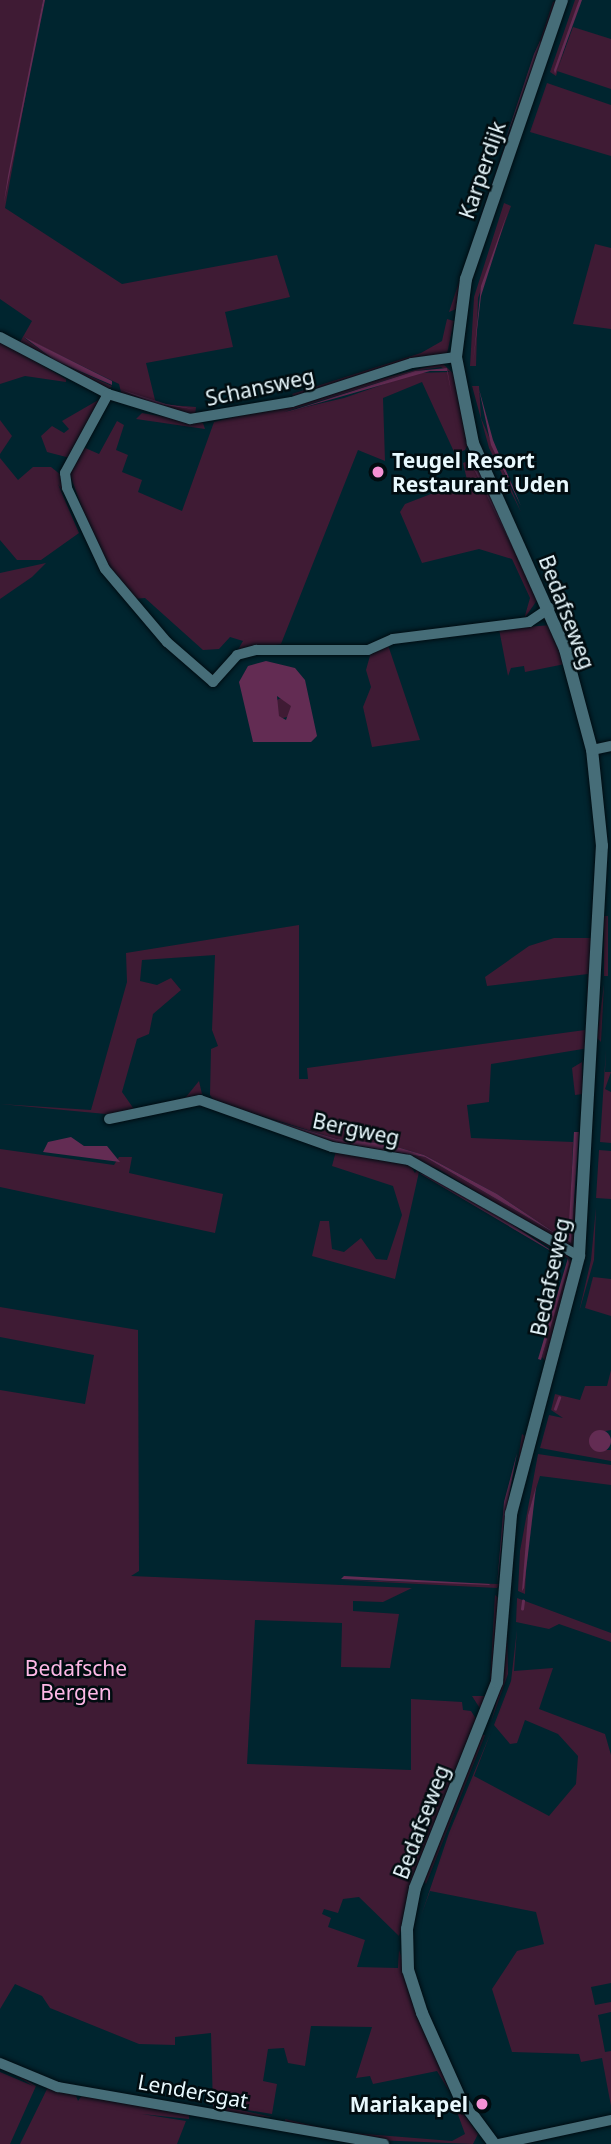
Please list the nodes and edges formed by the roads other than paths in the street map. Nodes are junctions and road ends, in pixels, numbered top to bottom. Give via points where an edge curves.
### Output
1 (562, 0) edge
2 (0, 337) edge
3 (456, 357) junction
4 (108, 394) junction
5 (550, 608) junction
6 (611, 746) edge
7 (592, 750) junction
8 (109, 1119) dead end
9 (579, 1256) junction
10 (0, 2063) edge
11 (611, 2120) edge
12 (384, 2144) edge
13 (496, 2144) edge

1 - 3 street, Karperdijk via 466,279
2 - 4 street, Schansweg
3 - 4 street, Schansweg via 412,363 328,393 215,418 163,416
3 - 5 street, Bedafseweg via 474,443
4 - 5 street via 65,482 97,559 134,607 214,682 237,655 256,650 368,650 393,639 529,622
5 - 7 street, Bedafseweg
6 - 7 street
7 - 9 street, Bedafseweg via 601,894
8 - 9 street, Bergweg via 200,1100 332,1147 408,1160
9 - 13 street, Bedafseweg via 513,1506 498,1682 420,1876 407,1929 408,1970 422,2013 460,2098
10 - 12 street, Lendersgat via 58,2087
11 - 13 street

